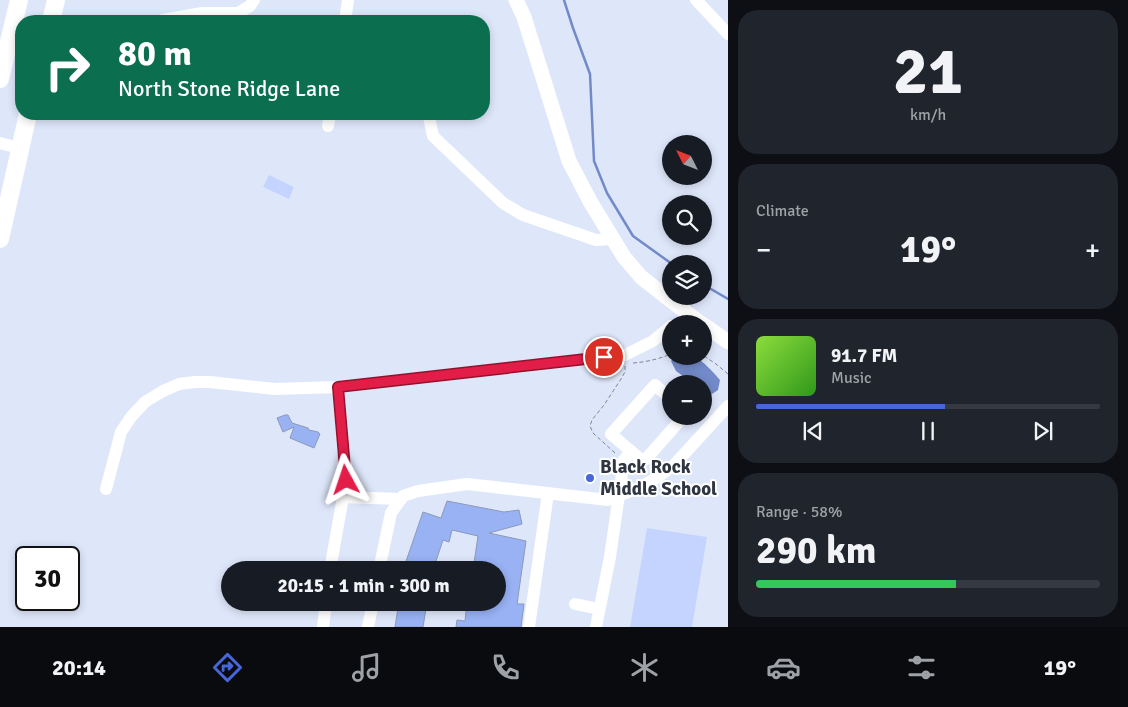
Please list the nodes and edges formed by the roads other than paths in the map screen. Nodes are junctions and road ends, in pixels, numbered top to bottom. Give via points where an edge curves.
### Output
1 (19, 0) edge
2 (56, 0) edge
3 (254, 0) edge
4 (348, 0) edge
5 (516, 0) edge
6 (696, 0) edge
7 (15, 15) edge
8 (52, 15) edge
9 (191, 15) edge
10 (346, 15) edge
11 (15, 17) edge
12 (728, 34) edge
13 (0, 79) edge
14 (26, 120) edge
15 (430, 120) edge
16 (0, 143) edge
17 (19, 148) junction
18 (0, 239) edge
19 (612, 239) junction
20 (687, 313) junction
21 (685, 315) edge
22 (690, 315) edge
23 (712, 330) edge
24 (662, 334) edge
25 (728, 342) edge
26 (338, 387) junction
27 (662, 391) edge
28 (728, 406) edge
29 (676, 425) edge
30 (631, 451) junction
31 (106, 489) dead end
32 (548, 494) junction
33 (618, 496) junction
34 (343, 497) junction
35 (401, 499) junction
36 (332, 561) edge
37 (381, 561) edge
38 (575, 604) dead end
39 (599, 609) junction
40 (325, 611) edge
41 (371, 611) edge
42 (323, 627) edge
43 (368, 627) edge
44 (530, 627) edge
45 (596, 627) edge

1 - 7 highway
2 - 8 highway
3 - 9 street via 238,12
4 - 10 street
5 - 19 main road via 569,161
6 - 12 street
11 - 13 highway
14 - 17 highway
15 - 19 street via 434,136 503,203 523,214 596,240
16 - 17 street
17 - 18 highway
19 - 20 main road via 642,277
20 - 21 street
20 - 22 main road
23 - 25 main road
24 - 26 street via 623,355
26 - 31 street via 275,389 195,382 162,391 145,402 121,432
26 - 34 street via 346,480
27 - 30 street via 655,385 611,434
28 - 33 street via 674,465 641,487
29 - 30 street via 646,459 640,459
30 - 33 street via 624,460
32 - 33 street via 608,500
32 - 35 street via 467,484 418,491
32 - 44 street
33 - 39 street
34 - 35 street
34 - 36 street
35 - 37 street via 390,513
38 - 39 street
39 - 45 street
40 - 42 street
41 - 43 street

